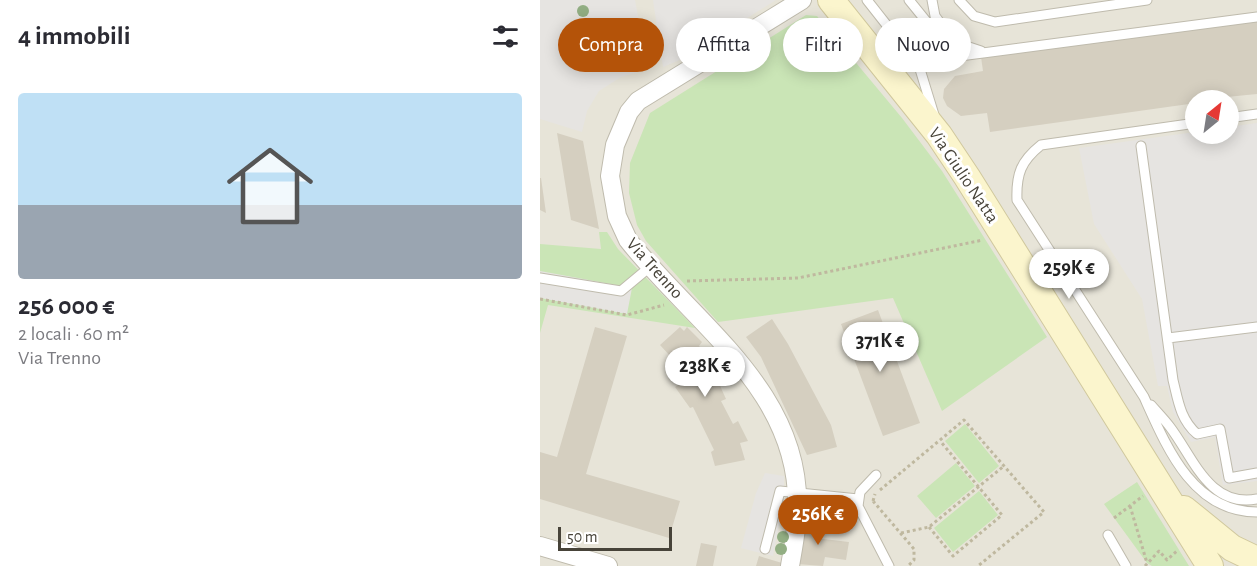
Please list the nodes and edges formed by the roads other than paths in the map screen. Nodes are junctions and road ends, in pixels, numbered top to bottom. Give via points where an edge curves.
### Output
1 (802, 0) edge
2 (831, 0) edge
3 (867, 0) edge
4 (909, 0) edge
5 (916, 0) edge
6 (933, 0) edge
7 (959, 0) edge
8 (1147, 0) edge
9 (923, 16) junction
10 (1257, 17) edge
11 (986, 52) junction
12 (1257, 114) edge
13 (1239, 116) edge
14 (1185, 125) edge
15 (939, 135) junction
16 (1141, 146) dead end
17 (651, 266) junction
18 (540, 278) edge
19 (1257, 327) edge
20 (1168, 338) junction
21 (1144, 397) junction
22 (1257, 473) edge
23 (876, 476) dead end
24 (796, 491) junction
25 (1155, 492) junction
26 (858, 499) junction
27 (1257, 499) edge
28 (1257, 512) edge
29 (1179, 513) junction
30 (1108, 535) dead end
31 (540, 546) edge
32 (765, 549) dead end
33 (1257, 560) edge
34 (608, 566) edge
35 (790, 566) edge
36 (889, 566) edge
37 (1126, 566) edge
38 (1210, 566) edge
39 (1229, 566) edge

1 - 17 street, Via Trenno via 639,101 629,112 613,153 611,191 624,233
2 - 15 street, Via Giulio Natta
3 - 15 lane via 919,66
4 - 9 lane
5 - 9 lane
6 - 11 lane via 935,16 954,42
7 - 8 lane via 974,16 995,22
9 - 11 lane via 956,55
10 - 11 lane
12 - 13 lane
14 - 21 lane via 1041,145 1018,171 1017,200 1026,217
15 - 25 street, Via Giulio Natta
16 - 20 lane
17 - 18 lane via 621,291
17 - 24 street, Via Trenno via 754,379 784,436
19 - 20 lane
20 - 22 lane via 1175,390 1187,426 1197,434 1220,429 1229,478
21 - 27 lane via 1170,427 1198,473 1212,486 1239,500
21 - 28 lane via 1183,471 1203,495 1221,506
23 - 26 lane
24 - 26 lane
24 - 32 lane via 780,490
24 - 35 street, Via Trenno via 798,511
25 - 29 street, Via Giulio Natta
25 - 33 street via 1232,548
26 - 36 lane
29 - 38 street, Via Giulio Natta
29 - 39 street, Via Giulio Natta
30 - 37 lane
31 - 34 street

